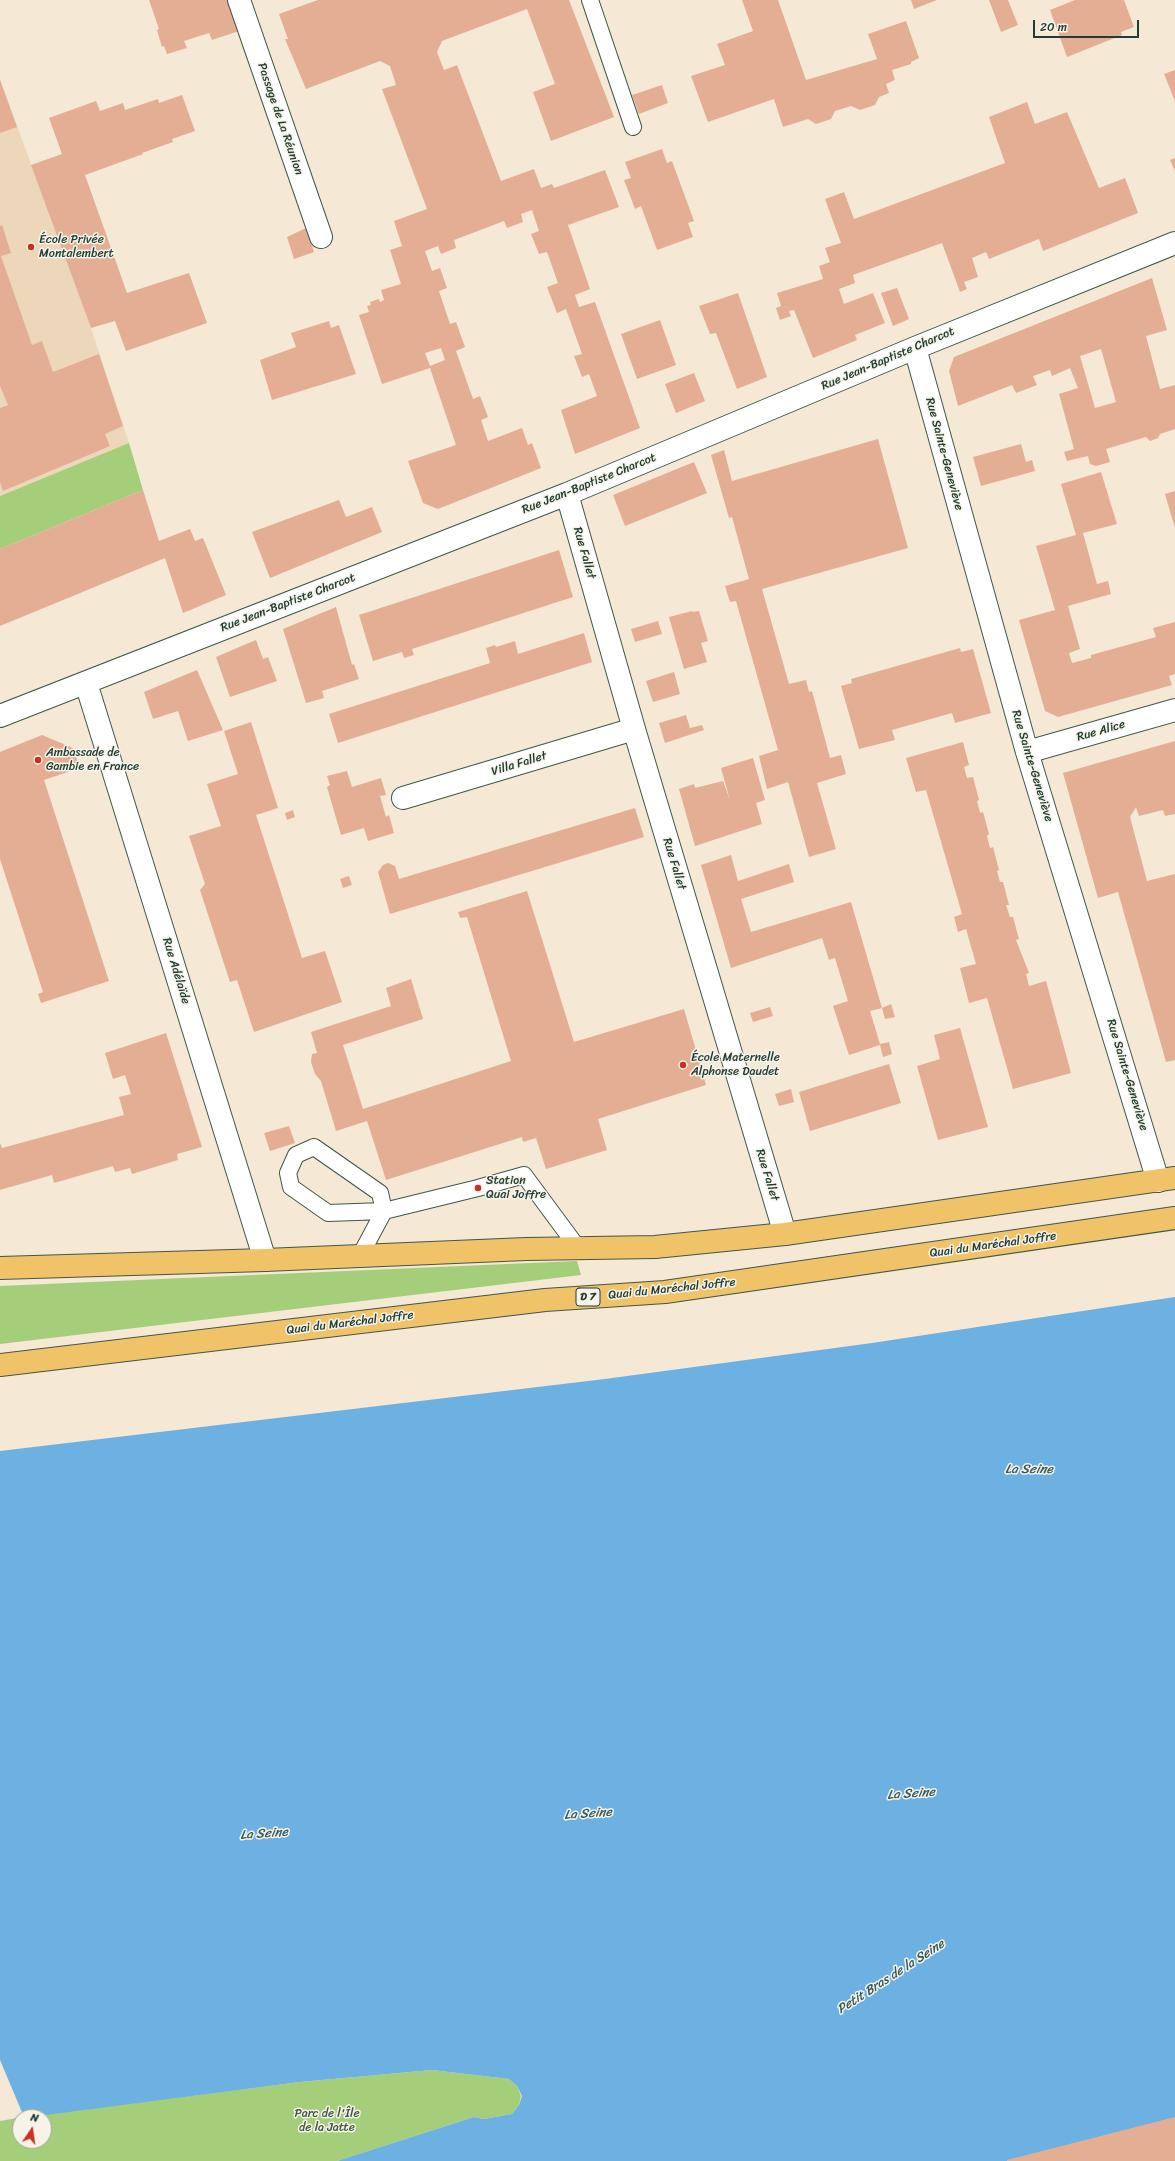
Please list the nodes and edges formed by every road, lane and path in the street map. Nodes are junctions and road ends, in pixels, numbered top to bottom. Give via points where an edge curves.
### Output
1 (239, 0) edge
2 (590, 0) edge
3 (633, 127) dead end
4 (321, 237) dead end
5 (1175, 243) edge
6 (915, 348) junction
7 (566, 494) junction
8 (86, 683) junction
9 (1175, 710) edge
10 (0, 716) edge
11 (634, 729) junction
12 (1027, 752) junction
13 (403, 798) dead end
14 (1167, 1180) edge
15 (384, 1211) junction
16 (1175, 1218) edge
17 (785, 1234) junction
18 (578, 1248) junction
19 (360, 1256) junction
20 (265, 1260) junction
21 (0, 1268) edge
22 (0, 1365) edge

1 - 4 street, Passage de La Réunion
2 - 3 lane
5 - 6 street, Rue Jean-Baptiste Charcot
6 - 7 street, Rue Jean-Baptiste Charcot
6 - 12 street, Rue Sainte-Geneviève
7 - 8 street, Rue Jean-Baptiste Charcot
7 - 11 street, Rue Fallet
8 - 10 street, Rue Jean-Baptiste Charcot
8 - 20 street, Rue Adélaïde
9 - 12 street, Rue Alice
11 - 13 street, Villa Fallet
11 - 17 street, Rue Fallet
12 - 14 street, Rue Sainte-Geneviève
14 - 17 main road
15 - 15 lane via 328,1214 291,1187 288,1173 296,1155 314,1148 380,1193
15 - 18 lane via 524,1175
15 - 19 lane
16 - 22 main road, Quai du Maréchal Joffre / D 7 via 665,1292 545,1300
17 - 18 main road via 655,1247
18 - 19 main road
19 - 20 main road
20 - 21 main road

